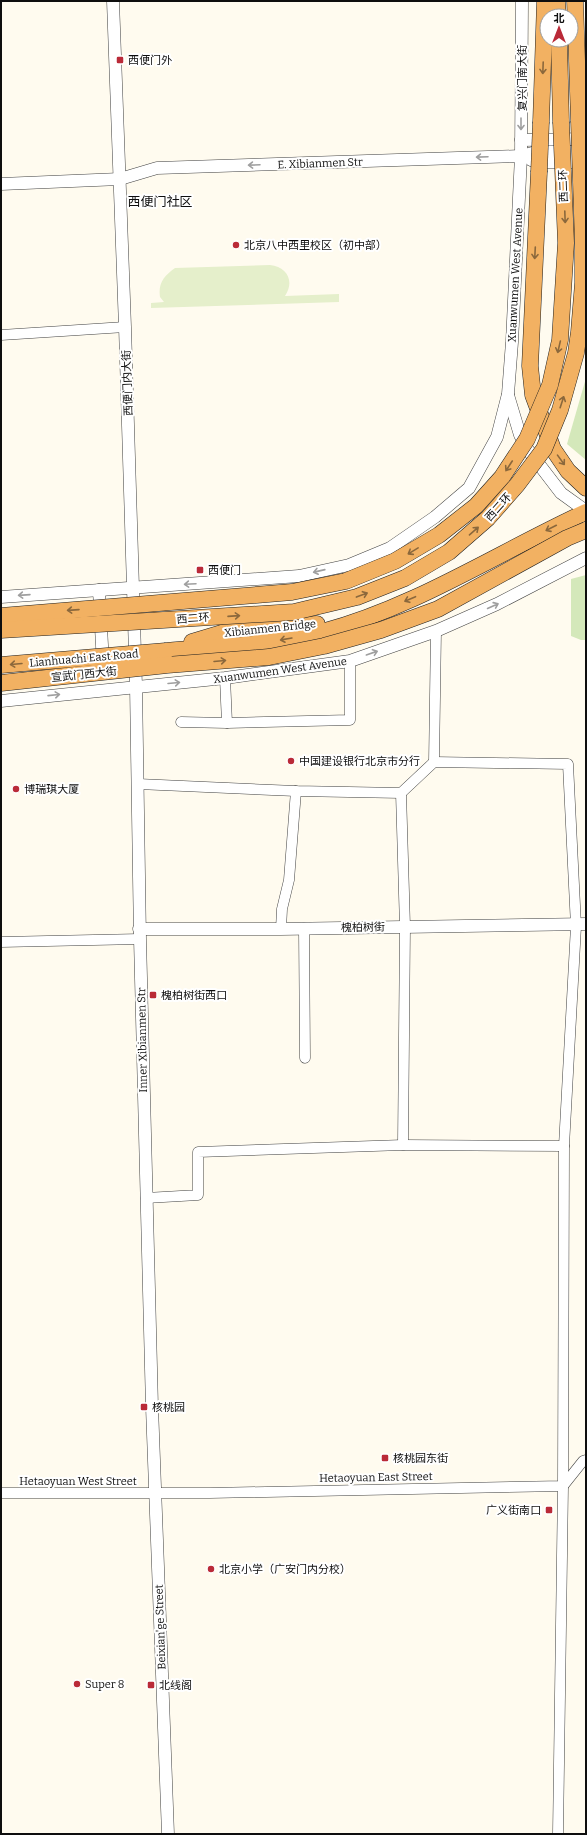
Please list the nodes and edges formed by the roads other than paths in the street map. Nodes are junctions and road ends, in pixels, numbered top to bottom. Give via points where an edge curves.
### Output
1 (113, 1) edge
2 (522, 1) edge
3 (545, 1) edge
4 (575, 1) edge
5 (559, 48) edge
6 (586, 139) edge
7 (521, 140) junction
8 (586, 152) edge
9 (521, 156) junction
10 (586, 162) edge
11 (120, 179) junction
12 (1, 184) edge
13 (125, 327) junction
14 (1, 335) edge
15 (508, 394) junction
16 (586, 488) edge
17 (586, 511) edge
18 (586, 530) edge
19 (586, 558) edge
20 (133, 587) junction
21 (99, 590) junction
22 (3, 596) edge
23 (376, 614) joint
24 (1, 616) edge
25 (1, 630) edge
26 (436, 631) junction
27 (166, 651) joint
28 (350, 661) junction
29 (1, 665) edge
30 (224, 678) junction
31 (1, 683) edge
32 (136, 686) junction
33 (104, 689) junction
34 (1, 701) edge
35 (181, 722) dead end
36 (227, 723) junction
37 (434, 762) junction
38 (138, 784) junction
39 (296, 791) junction
40 (402, 793) junction
41 (583, 926) edge
42 (405, 927) junction
43 (304, 928) junction
44 (281, 929) junction
45 (139, 934) junction
46 (1, 942) edge
47 (305, 1058) dead end
48 (403, 1145) junction
49 (564, 1146) junction
50 (146, 1198) junction
51 (586, 1460) edge
52 (563, 1486) junction
53 (155, 1492) junction
54 (1, 1493) edge
55 (168, 1834) edge
56 (558, 1834) edge

1 - 11 street, 西便门内大街
2 -> 7 street, 复兴门南大街
3 -> 16 highway, bridge via 530,366 533,395 553,449 568,471
25 -> 4 highway, 西二环, bridge via 294,612 357,596 405,578 449,552 488,518 544,449 562,404 580,332 583,244
5 -> 24 highway, 西二环, bridge via 566,243 560,340 550,385 527,439 502,477 476,506 439,535 395,561 346,581 292,592
6 - 7 street
7 - 9 street, 复兴门南大街
8 - 9 street via 536,152
9 - 10 street via 536,162
9 -> 11 street, E. Xibianmen Str via 158,168
9 - 15 street, Xuanwumen West Avenue
11 - 12 street, E. Xibianmen Str
11 - 13 street, 西便门内大街
13 - 14 street
13 - 20 street, 西便门内大街
15 - 17 street, Xuanwumen West Avenue via 518,430 528,450 561,493
15 -> 20 street, Xuanwumen West Avenue via 497,437 469,488 435,517 390,548 349,564 299,576
17 -> 23 highway, Xuanwumen West Avenue via 421,595
31 -> 18 highway, Xuanwumen West Avenue, bridge via 269,656 324,646 381,630 438,609
26 -> 19 street, Xuanwumen West Avenue via 497,604
20 - 21 street, Xuanwumen West Avenue
20 - 32 street, Inner Xibianmen Str
21 -> 22 street, Xuanwumen West Avenue
21 - 33 street
23 -> 27 highway, Xibianmen Bridge via 322,623 232,630 203,637
28 -> 26 street, Xuanwumen West Avenue
26 - 37 street
27 -> 29 highway, Lianhuachi East Road, bridge
28 - 30 street, Xuanwumen West Avenue
28 - 36 street via 350,720
32 -> 30 street, Xuanwumen West Avenue
30 - 36 street
32 - 33 street, Xuanwumen West Avenue
32 - 38 street, Inner Xibianmen Str
34 -> 33 street, Xuanwumen West Avenue
35 - 36 street
37 - 40 street
37 - 41 street via 568,764
38 - 39 street
38 - 45 street, Inner Xibianmen Str
39 - 40 street
39 - 44 street via 289,880 282,909
40 - 42 street
41 - 42 street, 槐柏树街
41 - 49 street
42 - 43 street, 槐柏树街
42 - 48 street
43 - 44 street, 槐柏树街
43 - 47 street
44 - 45 street, 槐柏树街
45 - 46 street
45 - 50 street, Inner Xibianmen Str
48 - 49 street
48 - 50 street via 198,1152 198,1195
49 - 52 street
50 - 53 street, Inner Xibianmen Str
51 - 52 street
52 - 53 street, Hetaoyuan East Street
52 - 56 street
53 - 54 street, Hetaoyuan West Street
53 - 55 street, Beixian'ge Street

